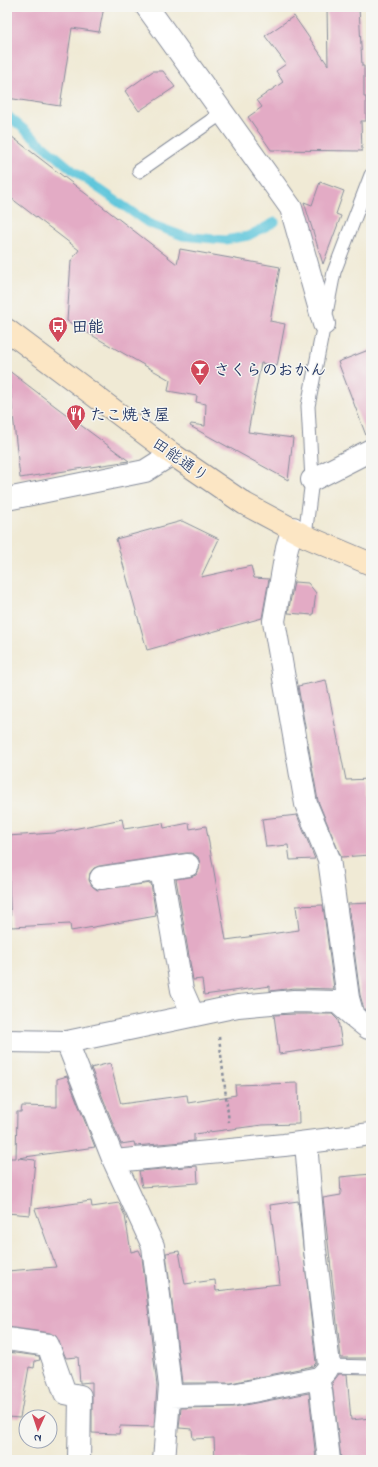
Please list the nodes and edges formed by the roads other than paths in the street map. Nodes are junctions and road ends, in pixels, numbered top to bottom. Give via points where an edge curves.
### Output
1 (146, 7) edge
2 (222, 113) junction
3 (139, 170) dead end
4 (371, 175) edge
5 (324, 324) junction
6 (7, 330) edge
7 (371, 450) edge
8 (172, 454) junction
9 (312, 480) junction
10 (7, 499) edge
11 (299, 532) junction
12 (371, 564) edge
13 (188, 865) dead end
14 (161, 869) junction
15 (102, 878) dead end
16 (193, 1016) junction
17 (366, 1026) edge
18 (7, 1041) edge
19 (67, 1042) junction
20 (371, 1134) edge
21 (306, 1143) junction
22 (114, 1161) junction
23 (7, 1339) edge
24 (371, 1367) edge
25 (323, 1372) junction
26 (170, 1396) junction
27 (79, 1460) edge
28 (164, 1460) edge
29 (329, 1460) edge

1 - 2 street
2 - 3 lane
2 - 5 street via 291,208
4 - 5 lane via 334,272
5 - 9 lane via 308,406
6 - 8 street, 田能通り
7 - 9 street
8 - 10 street via 145,471
8 - 11 street, 田能通り via 245,504
9 - 11 lane
11 - 12 street, 田能通り
11 - 17 street via 287,547 274,621 306,804 329,859 348,998
13 - 14 street
14 - 15 street
14 - 16 street via 182,990
16 - 17 street via 238,1006 294,1001 337,1002
16 - 19 street
18 - 19 street
19 - 22 street
20 - 21 street
21 - 22 street
21 - 25 street
22 - 26 street via 153,1246
23 - 27 street via 48,1345 65,1394 80,1396
24 - 25 lane
25 - 26 street via 232,1395
25 - 29 street via 318,1382
26 - 28 street

